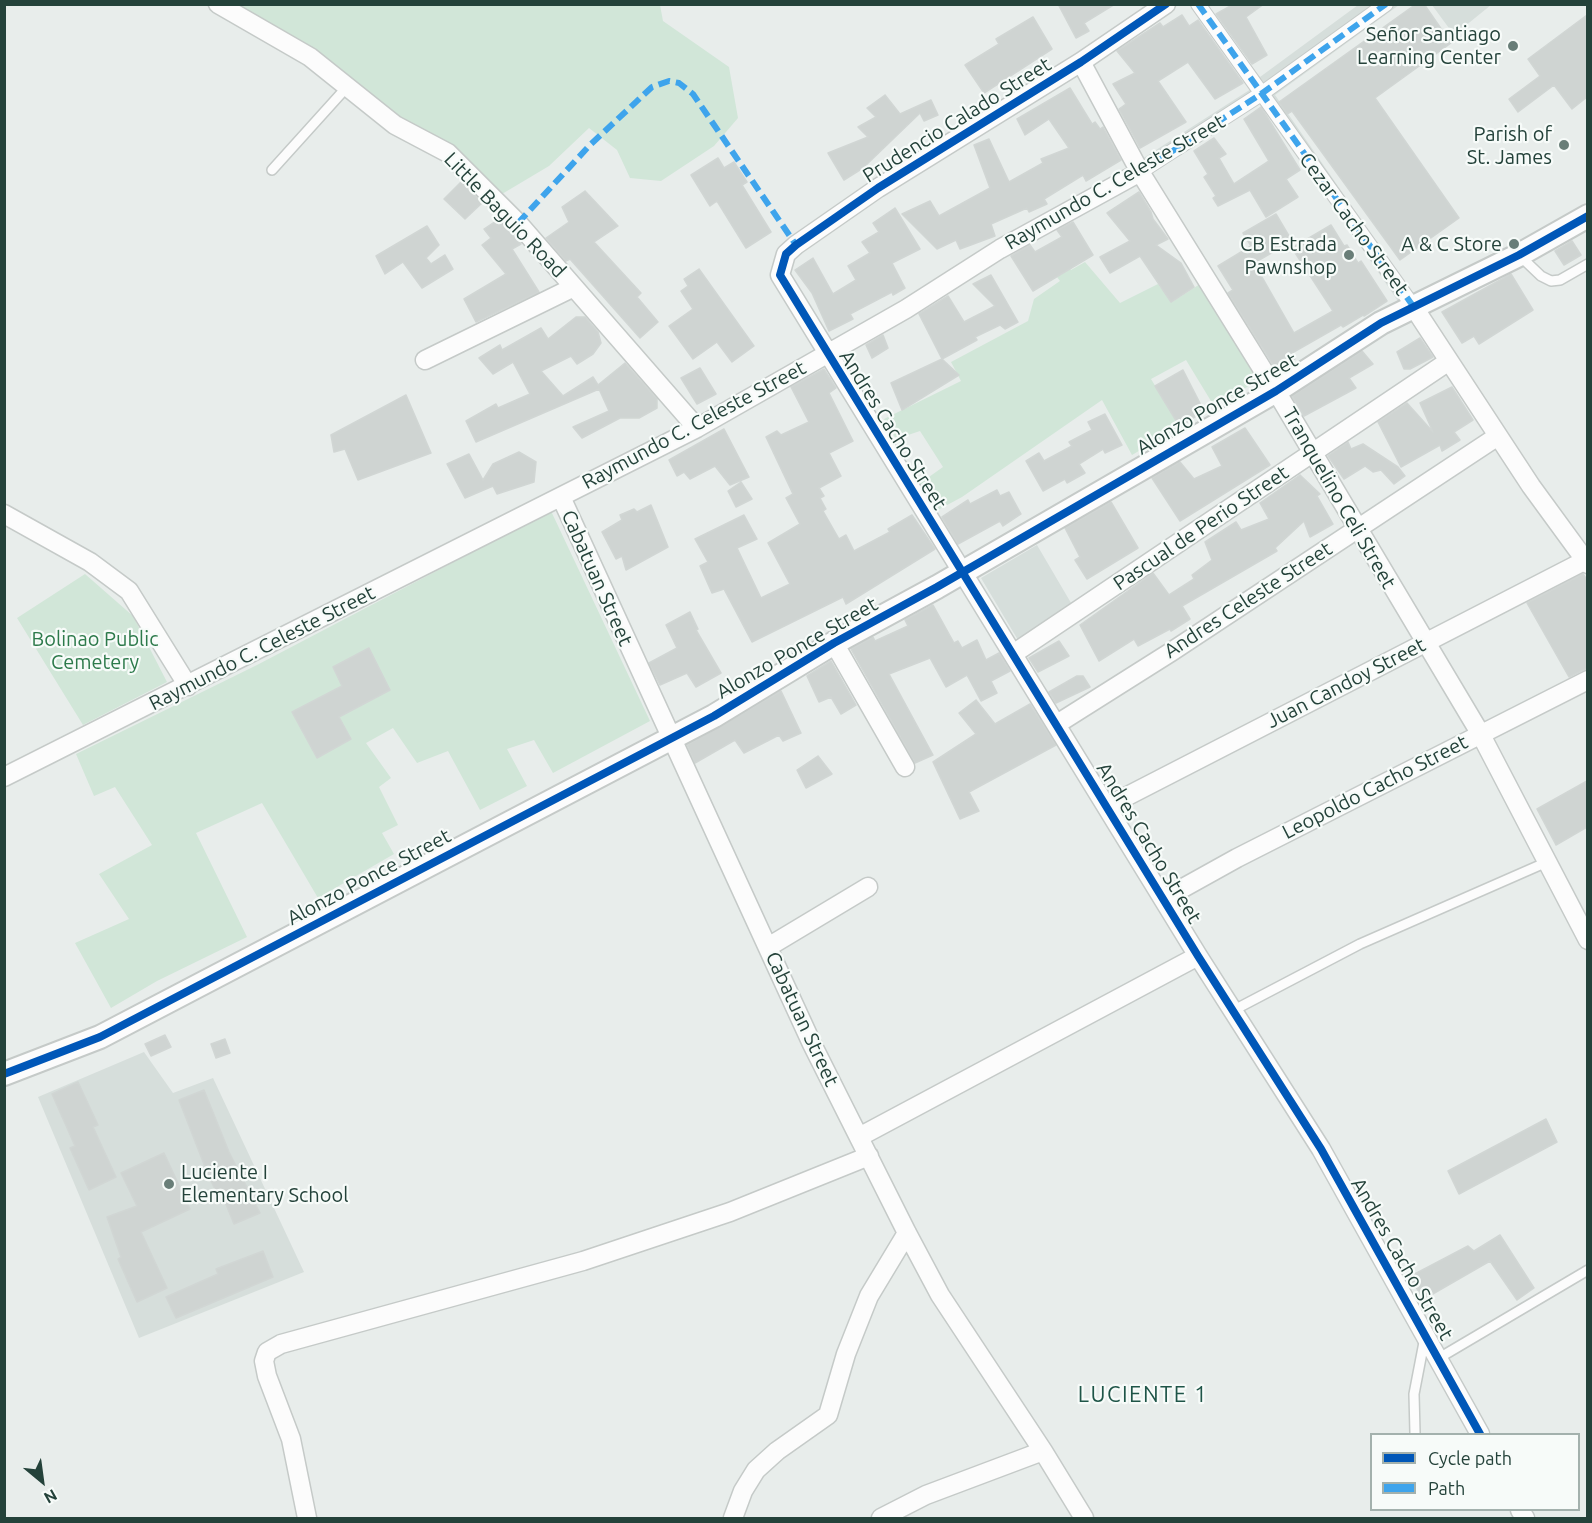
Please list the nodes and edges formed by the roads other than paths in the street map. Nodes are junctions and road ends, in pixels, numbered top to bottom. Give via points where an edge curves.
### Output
1 (218, 4) edge
2 (1166, 4) edge
3 (1198, 4) edge
4 (1386, 4) edge
5 (1081, 62) junction
6 (346, 88) junction
7 (1261, 94) junction
8 (272, 170) dead end
9 (1140, 172) junction
10 (1587, 216) edge
11 (1519, 255) junction
12 (1587, 264) edge
13 (780, 275) joint
14 (574, 288) junction
15 (1413, 306) junction
16 (825, 353) junction
17 (425, 360) dead end
18 (1449, 362) junction
19 (1276, 391) junction
20 (697, 428) junction
21 (1498, 436) junction
22 (1312, 453) junction
23 (561, 497) junction
24 (4, 514) edge
25 (1356, 529) junction
26 (1586, 561) edge
27 (963, 572) junction
28 (834, 643) junction
29 (1425, 643) junction
30 (1013, 654) junction
31 (1587, 680) edge
32 (188, 686) junction
33 (1057, 724) junction
34 (1480, 733) junction
35 (670, 739) junction
36 (905, 767) dead end
37 (4, 777) edge
38 (1108, 806) junction
39 (1547, 862) junction
40 (868, 887) dead end
41 (1165, 898) junction
42 (1587, 940) edge
43 (768, 947) junction
44 (1198, 956) junction
45 (1234, 1010) junction
46 (4, 1074) edge
47 (859, 1137) junction
48 (869, 1156) junction
49 (907, 1233) junction
50 (1587, 1270) edge
51 (1425, 1336) junction
52 (1439, 1358) junction
53 (1415, 1433) dead end
54 (1479, 1433) edge
55 (1043, 1451) junction
56 (307, 1518) edge
57 (733, 1518) edge
58 (881, 1518) edge
59 (1084, 1518) edge

1 - 6 street, Little Baguio Road via 310,57
2 - 5 street, Prudencio Calado Street
3 - 7 street, Cezar Cacho Street
4 - 7 street, Raymundo C. Celeste Street
5 - 9 street, Tranquelino Celi Street
5 - 13 street, Prudencio Calado Street via 878,188 796,245 786,254
6 - 8 lane
6 - 14 street, Little Baguio Road via 394,125 448,153 518,223
7 - 9 street, Raymundo C. Celeste Street
7 - 15 street, Cezar Cacho Street
9 - 16 street, Raymundo C. Celeste Street
9 - 19 street, Tranquelino Celi Street
10 - 11 street, Alonzo Ponce Street
11 - 12 lane via 1551,281
11 - 15 street, Alonzo Ponce Street
13 - 16 street, Andres Cacho Street
14 - 17 street
14 - 20 street, Little Baguio Road
15 - 18 street, Cezar Cacho Street
15 - 19 street, Alonzo Ponce Street
16 - 20 street, Raymundo C. Celeste Street
16 - 27 street, Andres Cacho Street
18 - 21 street, Cezar Cacho Street
18 - 22 street, Pascual de Perio Street
19 - 22 street, Tranquelino Celi Street
19 - 27 street, Alonzo Ponce Street
20 - 23 street, Raymundo C. Celeste Street
21 - 25 street, Andres Celeste Street
21 - 26 street, Cezar Cacho Street
22 - 25 street, Tranquelino Celi Street
22 - 30 street, Pascual de Perio Street
23 - 32 street, Raymundo C. Celeste Street
23 - 35 street, Cabatuan Street
24 - 32 street via 90,562 129,591
25 - 29 street, Tranquelino Celi Street
25 - 33 street, Andres Celeste Street
26 - 29 street, Juan Candoy Street
27 - 28 street, Alonzo Ponce Street
27 - 30 street, Andres Cacho Street
28 - 35 street, Alonzo Ponce Street
28 - 36 street
29 - 34 street, Tranquelino Celi Street
29 - 38 street, Juan Candoy Street
30 - 33 street, Andres Cacho Street
31 - 34 street, Leopoldo Cacho Street
32 - 37 street, Raymundo C. Celeste Street
33 - 38 street, Andres Cacho Street
34 - 39 street, Tranquelino Celi Street
34 - 41 street, Leopoldo Cacho Street
35 - 43 street, Cabatuan Street
35 - 46 street, Alonzo Ponce Street via 120,1026
38 - 41 street, Andres Cacho Street
39 - 42 street, Tranquelino Celi Street
39 - 45 lane via 1360,944
40 - 43 street
41 - 44 street, Andres Cacho Street
43 - 47 street, Cabatuan Street
44 - 45 street, Andres Cacho Street
44 - 47 street
45 - 51 street, Andres Cacho Street via 1321,1149
47 - 48 street, Cabatuan Street
48 - 49 street, Cabatuan Street
48 - 56 street via 730,1212 583,1262 281,1344 267,1352 267,1376 291,1439
49 - 55 street, Cabatuan Street via 940,1295
49 - 57 street via 869,1296 828,1415 756,1470
50 - 52 lane
51 - 52 street, Andres Cacho Street
51 - 53 lane via 1414,1394
52 - 54 street, Andres Cacho Street
55 - 58 street via 926,1495
55 - 59 street, Cabatuan Street

